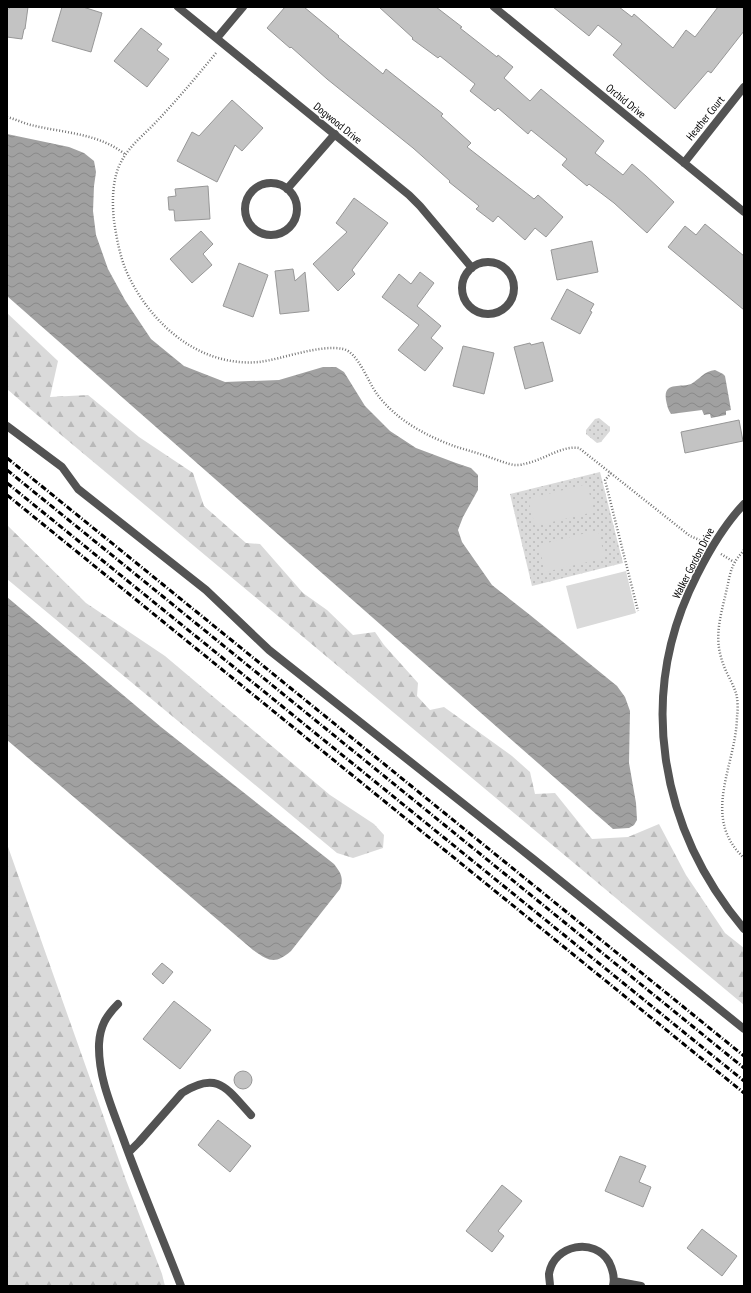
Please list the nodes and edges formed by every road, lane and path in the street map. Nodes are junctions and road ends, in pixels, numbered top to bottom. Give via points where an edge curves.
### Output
1 (178, 7) edge
2 (243, 7) edge
3 (494, 7) edge
4 (217, 38) junction
5 (224, 44) junction
6 (744, 87) edge
7 (7, 117) edge
8 (334, 134) junction
9 (126, 155) junction
10 (684, 162) junction
11 (287, 189) junction
12 (744, 212) edge
13 (472, 268) junction
14 (7, 426) edge
15 (611, 473) junction
16 (744, 504) edge
17 (712, 548) junction
18 (744, 550) edge
19 (734, 562) junction
20 (638, 611) dead end
21 (744, 858) edge
22 (744, 929) edge
23 (118, 1004) dead end
24 (744, 1029) edge
25 (251, 1115) dead end
26 (128, 1152) junction
27 (613, 1284) edge
28 (181, 1286) edge
29 (550, 1286) edge
30 (641, 1286) edge

1 - 4 street, Dogwood Drive
2 - 4 street
3 - 10 street, Orchid Drive
4 - 5 street, Dogwood Drive
5 - 8 street, Dogwood Drive
5 - 9 path
6 - 10 street, Heather Court
7 - 9 path via 97,139 114,146
8 - 11 street
8 - 13 street, Dogwood Drive via 415,200
9 - 15 path via 116,176 113,200 122,258 129,278 147,306 168,330 188,345 222,360 250,363 319,349 346,350 357,359 370,385 386,404 412,425 431,436 516,465 532,463 567,449 579,448
10 - 12 street, Orchid Drive
11 - 11 street via 278,184 268,183 251,193 246,202 245,212 248,222 255,229 264,234 274,235 291,226 296,217 297,206
13 - 13 street via 465,276 462,286 463,296 468,305 486,314 496,313 505,308 514,290 513,280 508,271 491,262 481,263
14 - 24 street via 62,467 78,489 206,590 269,650
15 - 17 path via 690,536
15 - 20 path via 605,480
16 - 17 street, Walker Gordon Drive via 723,528
17 - 19 path
17 - 22 street, Walker Gordon Drive via 687,595 672,639 666,669 662,731 671,790 688,841 716,891
18 - 19 path
19 - 21 path via 718,632 721,659 736,694 737,717 722,810 724,827 730,843
23 - 26 street via 107,1015 102,1025 99,1043 106,1091
25 - 26 street via 218,1083 200,1084 182,1093
26 - 28 street
27 - 29 street via 613,1269 606,1257 598,1250 575,1246 558,1256 552,1265 549,1274
27 - 30 street

